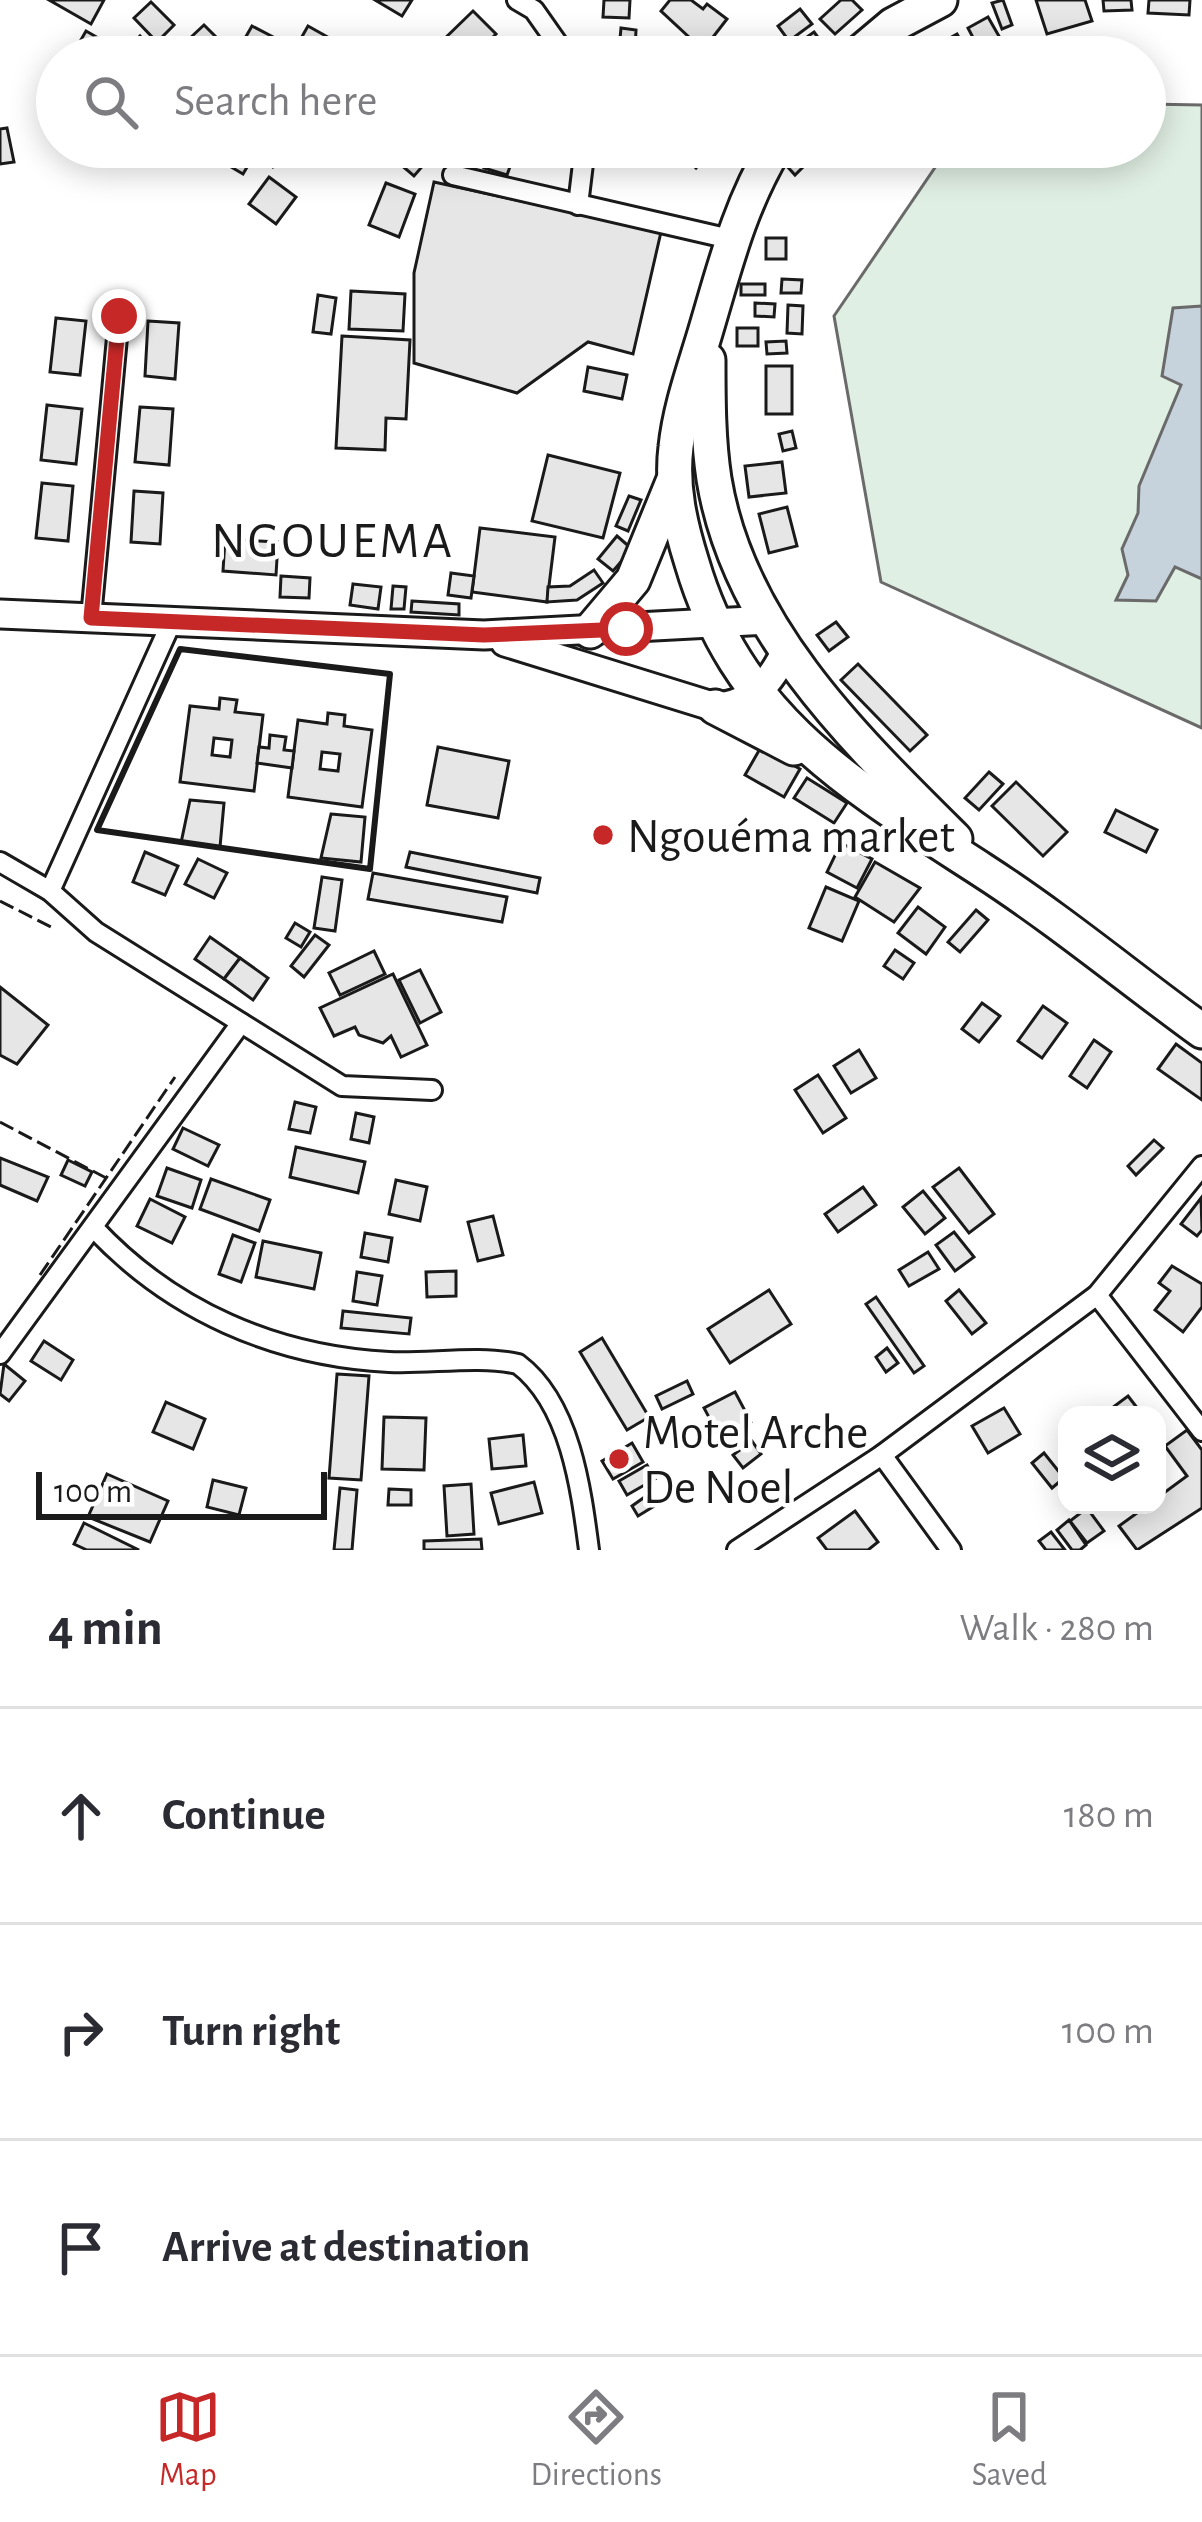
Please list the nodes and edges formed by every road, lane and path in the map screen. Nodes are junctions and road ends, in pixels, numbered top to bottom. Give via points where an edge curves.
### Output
1 (517, 0) edge
2 (940, 0) edge
3 (552, 36) edge
4 (880, 36) edge
5 (582, 168) edge
6 (763, 168) edge
7 (453, 176) dead end
8 (578, 205) junction
9 (730, 238) junction
10 (119, 316) dead end
11 (708, 322) junction
12 (674, 480) junction
13 (0, 614) edge
14 (91, 618) junction
15 (172, 621) junction
16 (712, 621) junction
17 (590, 631) junction
18 (779, 634) junction
19 (484, 635) junction
20 (757, 694) junction
21 (715, 707) junction
22 (818, 757) junction
23 (0, 862) edge
24 (985, 872) junction
25 (50, 890) junction
26 (241, 1023) junction
27 (1202, 1031) edge
28 (432, 1090) dead end
29 (1202, 1166) edge
30 (93, 1227) junction
31 (1097, 1295) junction
32 (0, 1354) edge
33 (1202, 1431) edge
34 (882, 1455) junction
35 (589, 1550) edge
36 (737, 1550) edge
37 (950, 1550) edge

1 - 3 street
2 - 4 highway
5 - 8 street
6 - 9 highway
7 - 8 street
8 - 9 street
9 - 11 highway
10 - 14 street
11 - 12 highway via 683,405
11 - 18 highway via 714,479 730,539
12 - 16 highway
12 - 17 highway via 633,580
13 - 14 main road
14 - 15 main road
15 - 19 main road
15 - 25 street
16 - 17 main road
16 - 18 main road
16 - 20 highway
17 - 19 main road
18 - 20 main road
18 - 24 highway via 857,743
19 - 21 main road
20 - 21 main road
20 - 22 highway
21 - 22 highway
22 - 24 highway via 894,817
23 - 25 street
24 - 27 highway
25 - 26 street via 96,932
26 - 28 street via 343,1086
26 - 30 street
29 - 31 street
30 - 32 street
30 - 35 street via 141,1274 256,1338 314,1356 518,1364 539,1379 558,1414
31 - 33 street
31 - 34 street
34 - 36 street
34 - 37 street

